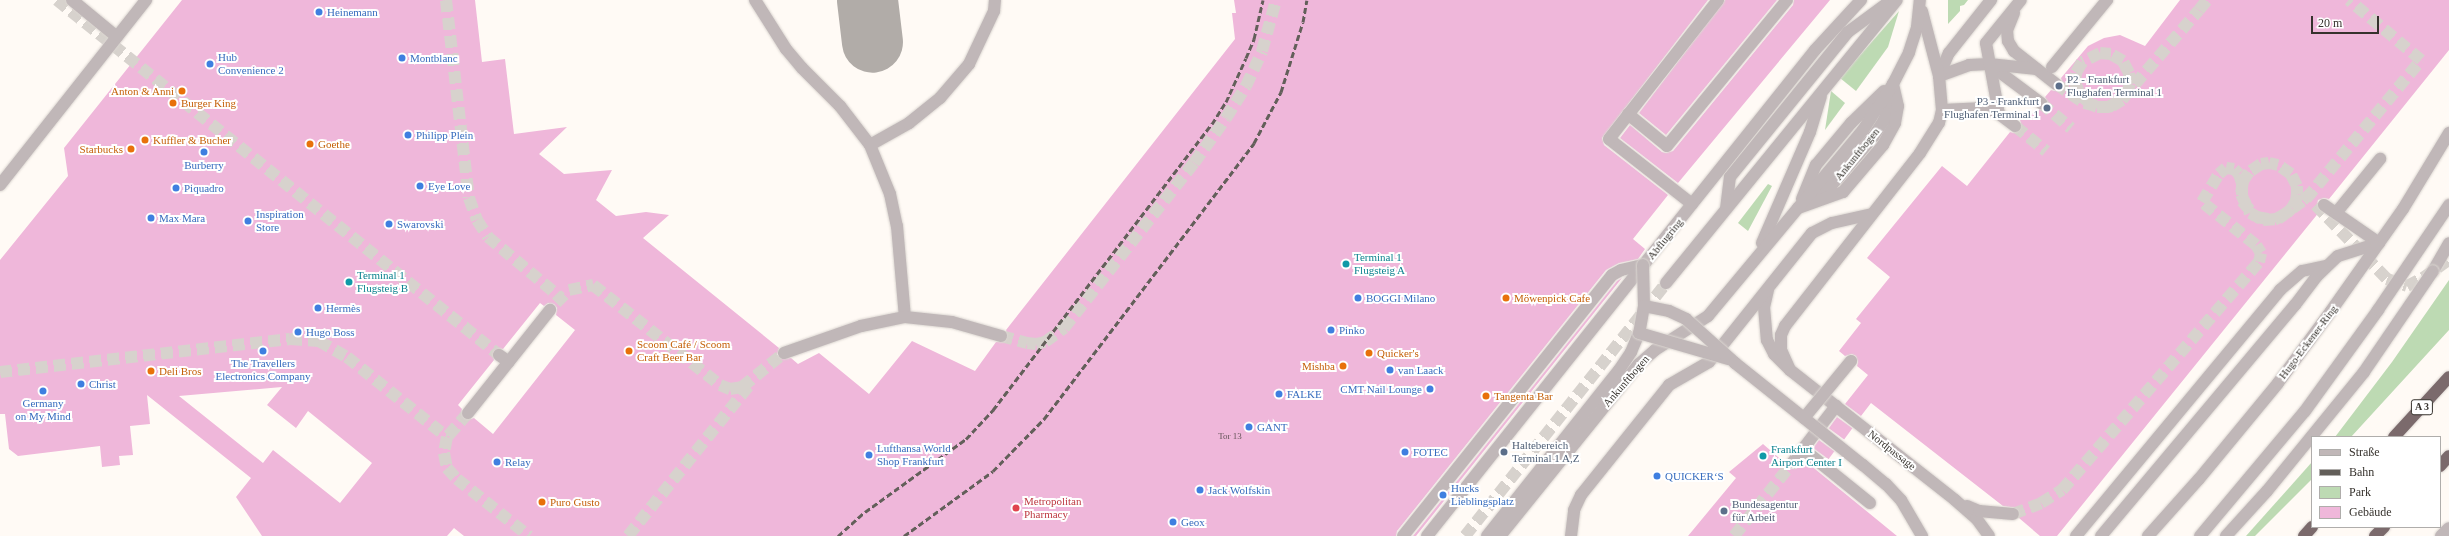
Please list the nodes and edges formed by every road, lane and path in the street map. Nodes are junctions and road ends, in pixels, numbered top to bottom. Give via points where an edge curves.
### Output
1 (72, 0) edge
2 (146, 0) edge
3 (755, 0) edge
4 (995, 0) edge
5 (1718, 0) edge
6 (1787, 0) edge
7 (1861, 0) edge
8 (1892, 0) edge
9 (1897, 0) edge
10 (1991, 0) edge
11 (2107, 0) edge
12 (1920, 2) edge
13 (2020, 2) edge
14 (117, 37) junction
15 (1989, 64) junction
16 (2052, 67) dead end
17 (2036, 69) junction
18 (1939, 76) junction
19 (1893, 84) junction
20 (2056, 84) tunnel mouth
21 (1825, 86) junction
22 (2041, 103) tunnel mouth
23 (1942, 110) junction
24 (1628, 114) junction
25 (1999, 114) junction
26 (2015, 126) tunnel mouth
27 (2449, 133) edge
28 (870, 145) junction
29 (2380, 159) dead end
30 (0, 185) edge
31 (1692, 204) junction
32 (2324, 205) dead end
33 (2449, 205) edge
34 (1798, 208) junction
35 (1726, 209) junction
36 (1872, 214) junction
37 (2336, 214) junction
38 (2379, 243) junction
39 (2449, 244) edge
40 (1757, 256) junction
41 (1643, 265) junction
42 (2326, 266) junction
43 (1666, 283) tunnel mouth
44 (1771, 283) junction
45 (1644, 306) junction
46 (550, 310) tunnel mouth
47 (905, 317) junction
48 (1639, 333) junction
49 (1001, 336) tunnel mouth
50 (784, 353) tunnel mouth
51 (499, 354) tunnel mouth
52 (1851, 361) dead end
53 (509, 362) junction
54 (1735, 362) junction
55 (1790, 370) junction
56 (2449, 377) edge
57 (1836, 406) junction
58 (468, 413) tunnel mouth
59 (1804, 418) junction
60 (2312, 436) edge
61 (2395, 436) edge
62 (2311, 437) edge
63 (1803, 449) junction
64 (2449, 456) edge
65 (1793, 462) tunnel mouth
66 (2441, 465) edge
67 (1955, 500) junction
68 (1870, 503) dead end
69 (2013, 514) tunnel mouth
70 (2311, 528) edge
71 (2383, 528) edge
72 (2449, 528) edge
73 (1403, 536) edge
74 (1428, 536) edge
75 (1487, 536) edge
76 (1500, 536) edge
77 (1571, 536) edge
78 (1922, 536) edge
79 (1989, 536) edge
80 (2076, 536) edge
81 (2101, 536) edge
82 (2148, 536) edge
83 (2200, 536) edge
84 (2226, 536) edge
85 (2304, 536) edge
86 (2375, 536) edge
87 (2441, 536) edge

1 - 14 street
2 - 14 street
3 - 28 street via 786,49 840,106
4 - 28 street via 994,11 969,64 940,98 909,123
5 - 24 street
6 - 24 street via 1667,146
7 - 31 street, Abflugring via 1815,50
8 - 35 street via 1848,32 1739,165 1730,177
9 - 21 street
10 - 18 street via 1949,53
11 - 16 street
12 - 18 street
12 - 19 street, Ankunftbogen via 1913,42
13 - 15 street via 1986,43
13 - 17 street via 2007,30 2008,41 2014,51
14 - 30 street
15 - 17 street
15 - 18 street via 1969,65
15 - 22 street
15 - 25 street
17 - 20 street
18 - 23 street
19 - 34 street, Ankunftbogen via 1863,130
19 - 34 street, Ankunftbogen via 1898,106 1895,124 1883,145 1842,192
21 - 35 street
21 - 40 street via 1810,132
23 - 25 street via 1972,107 1985,108
23 - 36 street via 1933,134
24 - 31 street via 1610,136 1612,142
25 - 26 street
27 - 38 street, Hugo-Eckener-Ring
28 - 47 street via 890,194 897,226
29 - 37 street
31 - 41 street, Abflugring
32 - 37 street
33 - 83 street via 2305,411
34 - 40 street, Ankunftbogen
35 - 43 street
36 - 44 street via 1819,228 1801,244
36 - 55 street via 1784,326 1781,350
37 - 38 street
38 - 42 street via 2338,256
38 - 82 street, Hugo-Eckener-Ring via 2278,382 2199,479
39 - 60 street, bridge via 2364,372
40 - 76 street, Ankunftbogen via 1708,316 1655,350 1639,364
41 - 45 street, Abflugring, bridge
41 - 73 street via 1612,275
41 - 74 street
42 - 80 street via 2302,271 2280,290
42 - 81 street
44 - 55 street, Nordpassage via 1764,307 1767,340 1774,354
44 - 77 street via 1708,362 1669,385 1581,495 1574,510
45 - 48 street, Abflugring, bridge
45 - 54 street, bridge via 1669,311 1686,319
46 - 53 street
47 - 49 street via 952,322
47 - 50 street via 861,326
48 - 54 street, bridge
48 - 75 street, Abflugring via 1632,352 1619,370
51 - 53 street
52 - 59 street, bridge
53 - 58 street
54 - 59 street, bridge
55 - 57 street, Nordpassage
56 - 61 highway, A 3
57 - 63 street
57 - 67 street, Nordpassage
59 - 78 street, bridge via 1886,484 1901,500
62 - 84 street, bridge
63 - 65 street
63 - 68 street
64 - 66 highway
67 - 69 street via 1978,511
67 - 79 street, Nordpassage via 1976,518
70 - 85 highway
71 - 86 highway
72 - 87 street

